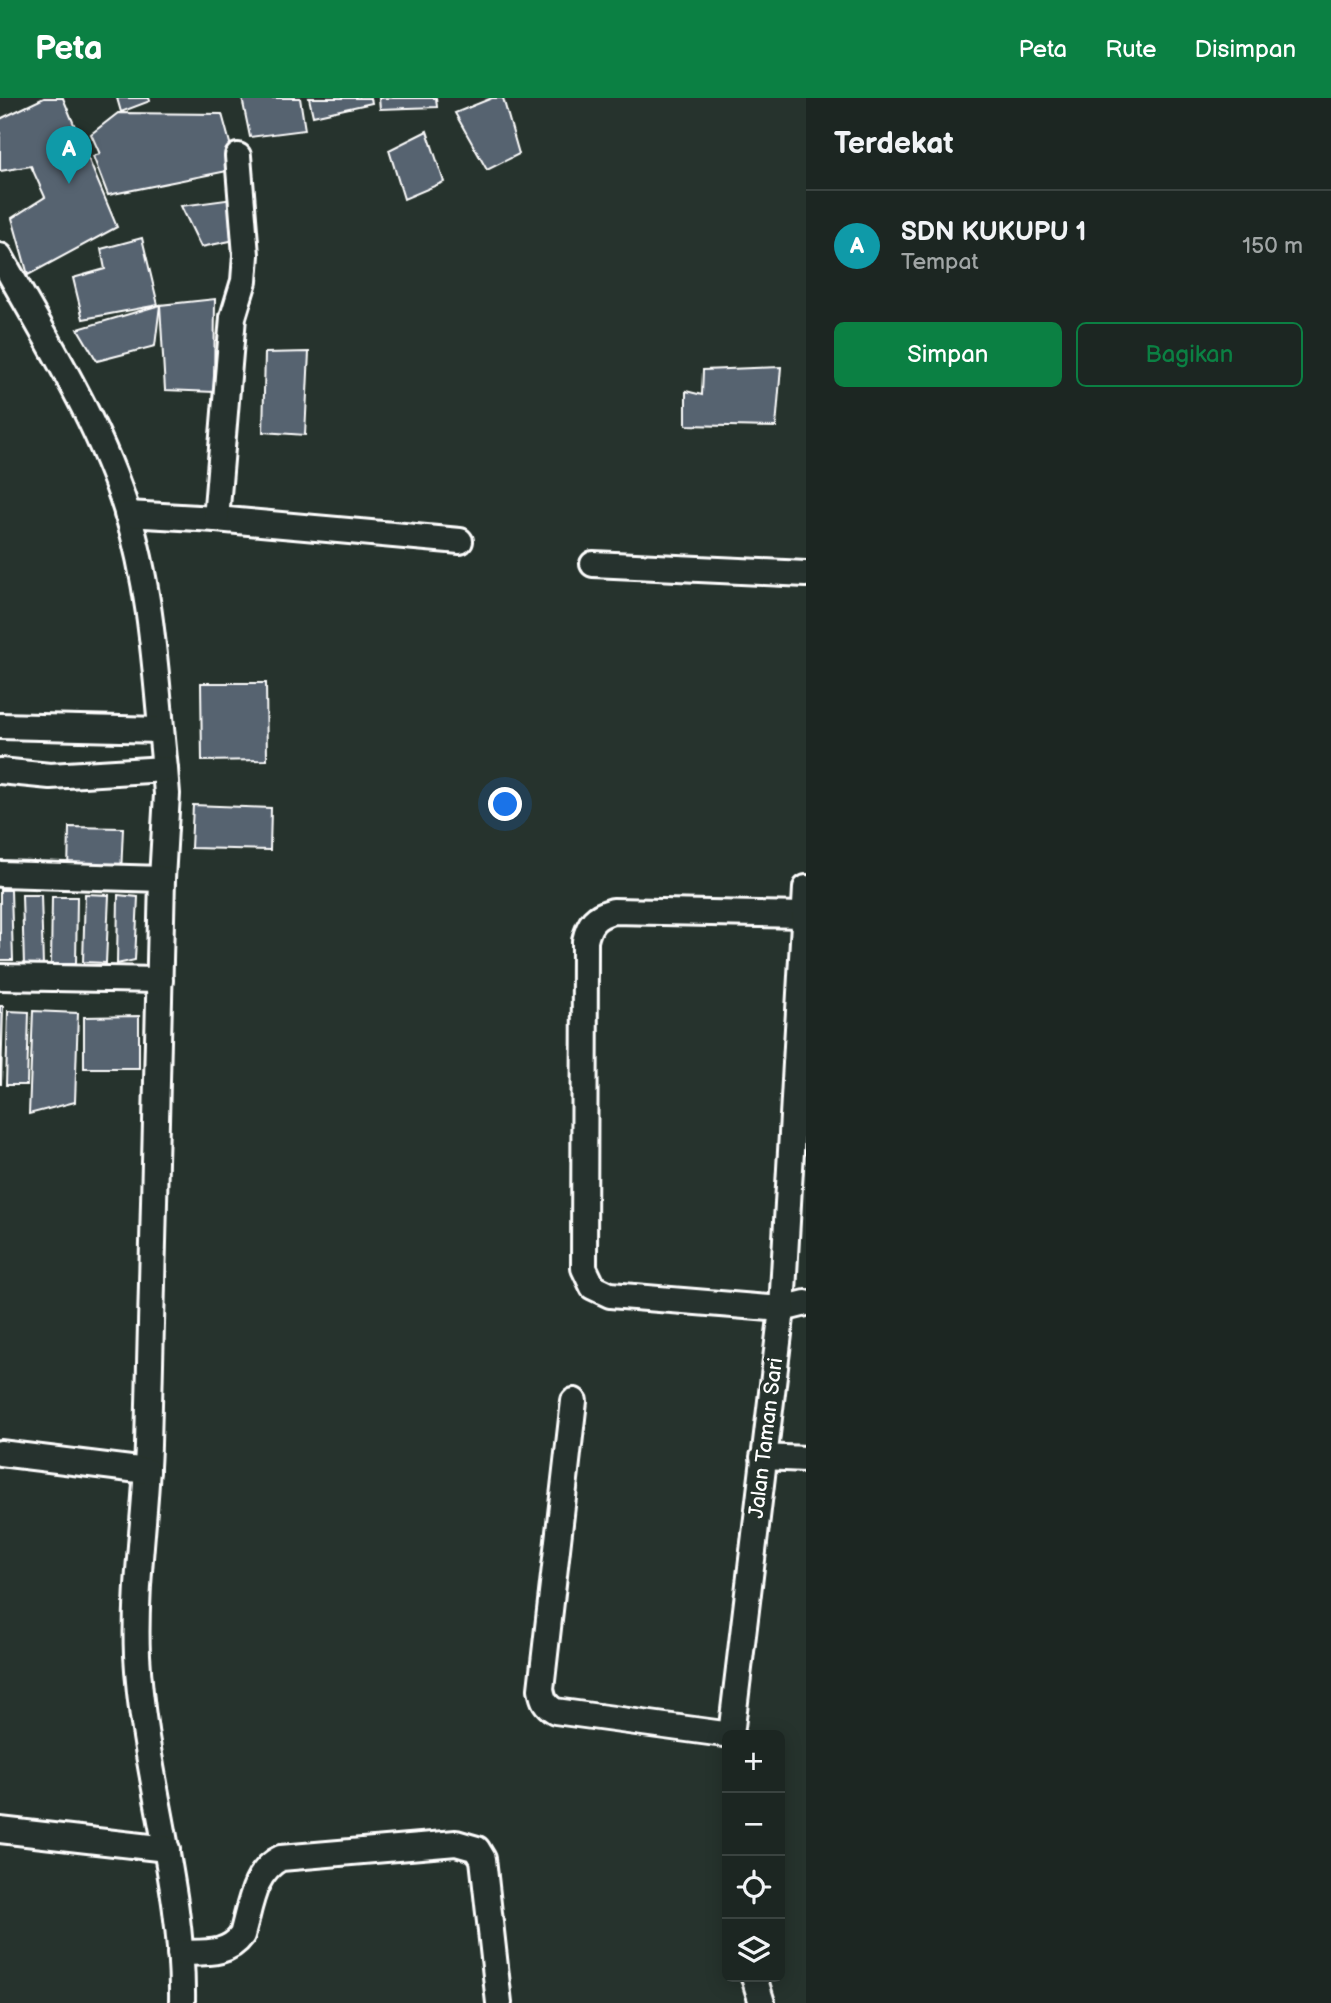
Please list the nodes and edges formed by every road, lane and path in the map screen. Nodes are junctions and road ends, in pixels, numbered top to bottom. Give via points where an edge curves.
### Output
1 (238, 156) dead end
2 (0, 256) edge
3 (127, 514) junction
4 (216, 519) junction
5 (460, 541) dead end
6 (593, 564) dead end
7 (806, 574) edge
8 (0, 726) edge
9 (161, 730) junction
10 (165, 769) junction
11 (0, 771) edge
12 (0, 874) edge
13 (162, 878) junction
14 (806, 888) edge
15 (805, 915) edge
16 (0, 977) edge
17 (160, 980) junction
18 (806, 1303) edge
19 (782, 1308) junction
20 (574, 1401) dead end
21 (0, 1453) edge
22 (763, 1457) junction
23 (806, 1459) edge
24 (147, 1471) junction
25 (733, 1730) edge
26 (722, 1734) edge
27 (0, 1830) edge
28 (167, 1849) junction
29 (180, 1953) junction
30 (756, 1982) edge
31 (182, 2003) edge
32 (499, 2003) edge
33 (762, 2003) edge

1 - 4 street via 246,255 233,317
2 - 3 street via 107,454
3 - 4 street
3 - 9 street via 144,579
4 - 5 street
6 - 7 street
8 - 9 street
9 - 10 street
10 - 11 street via 50,776
10 - 13 street
12 - 13 street
13 - 17 street
14 - 15 street, Jalan Taman Sari
15 - 19 street, Jalan Taman Sari
15 - 19 street via 612,911 588,926 585,941 584,1268 593,1287 610,1295
16 - 17 street
17 - 24 street
18 - 19 street
19 - 22 street, Jalan Taman Sari
20 - 26 street via 543,1699 555,1711
21 - 24 street
22 - 23 street
22 - 25 street, Jalan Taman Sari
24 - 28 street via 137,1652 141,1708
27 - 28 street
28 - 29 street
29 - 31 street
29 - 32 street via 218,1952 236,1943 260,1877 281,1858 456,1843 477,1849 483,1859
30 - 33 street

